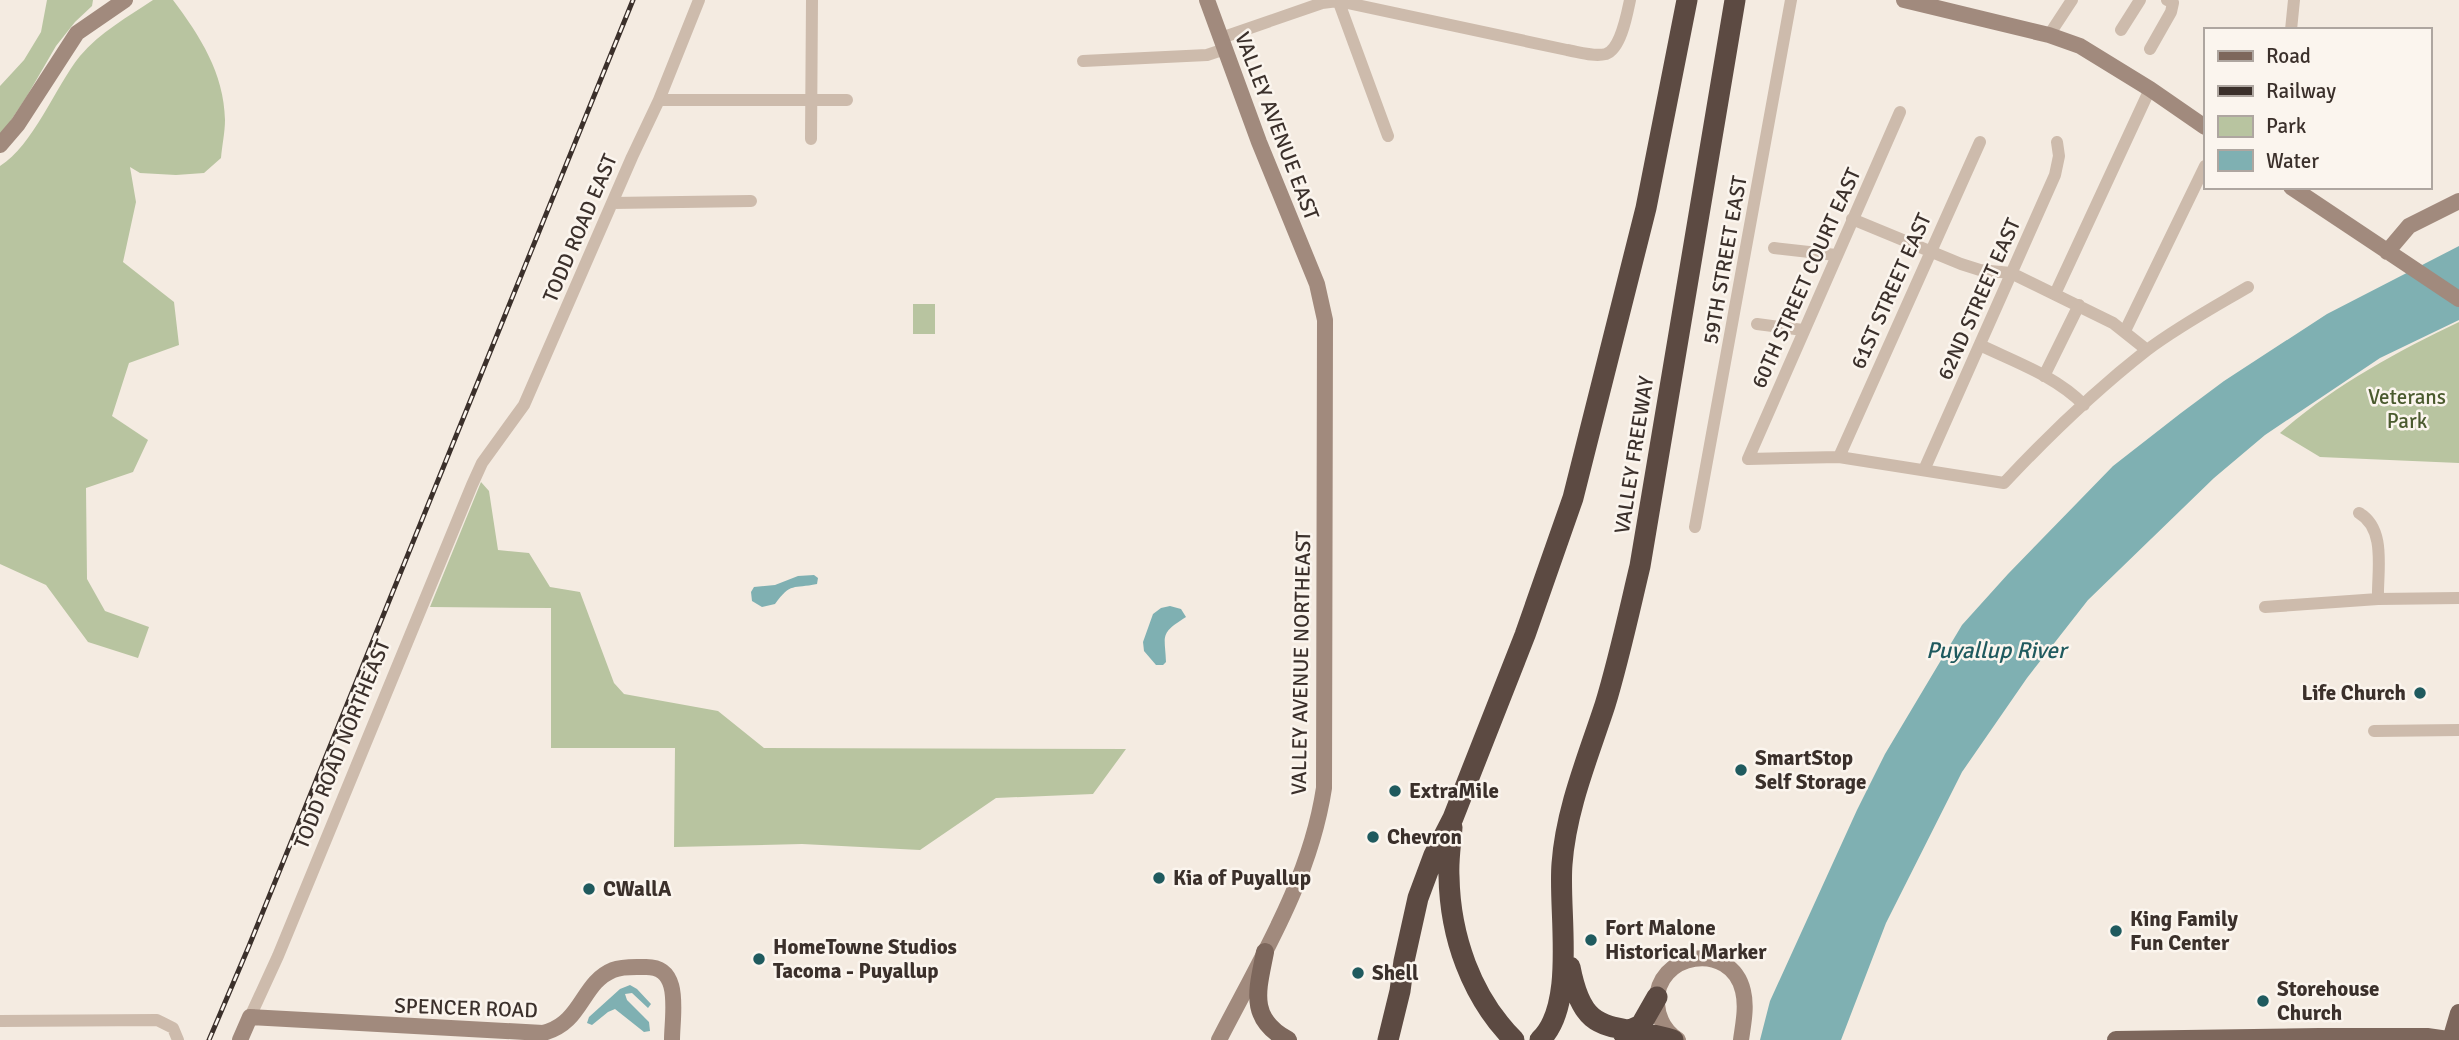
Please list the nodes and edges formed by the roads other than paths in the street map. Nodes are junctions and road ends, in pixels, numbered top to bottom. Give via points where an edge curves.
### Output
1 (125, 0) edge
2 (699, 0) edge
3 (812, 0) edge
4 (1207, 0) edge
5 (1338, 0) edge
6 (1630, 0) edge
7 (1687, 0) edge
8 (1735, 0) edge
9 (1744, 0) edge
10 (1791, 0) edge
11 (1903, 0) edge
12 (2072, 0) edge
13 (2140, 0) edge
14 (2171, 1) edge
15 (2294, 4) edge
16 (2291, 28) edge
17 (2121, 30) dead end
18 (2049, 35) junction
19 (1223, 43) junction
20 (2150, 49) dead end
21 (1083, 61) dead end
22 (1720, 88) junction
23 (2151, 89) junction
24 (659, 100) junction
25 (811, 100) junction
26 (847, 100) dead end
27 (1900, 112) dead end
28 (2204, 126) edge
29 (1388, 136) dead end
30 (811, 139) dead end
31 (1980, 142) dead end
32 (2057, 142) dead end
33 (0, 145) edge
34 (2204, 168) edge
35 (2294, 189) edge
36 (751, 201) dead end
37 (2459, 201) edge
38 (612, 203) junction
39 (1852, 219) junction
40 (1774, 248) dead end
41 (1929, 251) junction
42 (1836, 255) junction
43 (2391, 255) junction
44 (1310, 266) joint
45 (2011, 273) junction
46 (2248, 287) dead end
47 (2055, 294) junction
48 (2459, 299) edge
49 (2079, 305) junction
50 (1757, 324) dead end
51 (1803, 330) junction
52 (2125, 331) junction
53 (1980, 345) junction
54 (2147, 350) junction
55 (2044, 376) junction
56 (2084, 405) junction
57 (1839, 457) junction
58 (482, 463) joint
59 (1924, 470) junction
60 (2359, 513) dead end
61 (1695, 527) dead end
62 (2459, 598) edge
63 (2378, 599) junction
64 (2265, 607) dead end
65 (2459, 730) edge
66 (2374, 731) dead end
67 (1453, 818) junction
68 (1562, 913) junction
69 (1265, 952) junction
70 (1657, 997) junction
71 (2459, 1013) edge
72 (250, 1017) junction
73 (0, 1021) edge
74 (1623, 1033) junction
75 (178, 1040) edge
76 (240, 1040) edge
77 (672, 1040) edge
78 (1219, 1040) edge
79 (1287, 1040) edge
80 (1388, 1040) edge
81 (1514, 1040) edge
82 (1541, 1040) edge
83 (1673, 1040) edge
84 (1678, 1040) edge
85 (1741, 1040) edge
86 (2116, 1040) edge
87 (2449, 1040) edge

1 - 33 street via 77,33
2 - 24 street, TODD ROAD EAST
3 - 25 street
4 - 19 street, VALLEY AVENUE EAST
5 - 6 street via 1598,55 1611,51 1617,43
5 - 19 street
5 - 29 street
7 - 67 highway, VALLEY FREEWAY via 1646,208 1573,498
8 - 22 highway, VALLEY FREEWAY
9 - 22 highway
10 - 61 street, 59TH STREET EAST
11 - 18 street
12 - 18 street
13 - 17 street
14 - 20 street via 2171,12
15 - 16 street
18 - 23 street via 2087,50
19 - 21 street via 1207,55
19 - 44 street, VALLEY AVENUE EAST
22 - 68 highway, VALLEY FREEWAY via 1640,566 1624,637 1566,833
23 - 28 street
23 - 47 street
24 - 25 street
24 - 38 street, TODD ROAD EAST
25 - 26 street
25 - 30 street
27 - 39 street, 60TH STREET COURT EAST
31 - 41 street, 61ST STREET EAST
32 - 45 street, 62ND STREET EAST via 2055,174
34 - 52 street
35 - 43 street
36 - 38 street
37 - 43 street via 2409,226
38 - 58 street, TODD ROAD EAST via 524,405
39 - 41 street
39 - 42 street, 60TH STREET COURT EAST
40 - 42 street
41 - 45 street via 1980,270
41 - 57 street, 61ST STREET EAST
42 - 51 street, 60TH STREET COURT EAST
43 - 48 street
44 - 69 street, VALLEY AVENUE NORTHEAST via 1325,320 1324,788 1305,867
45 - 47 street
45 - 53 street, 62ND STREET EAST
46 - 54 street
47 - 49 street
49 - 52 street
49 - 55 street
50 - 51 street
51 - 57 street, 60TH STREET COURT EAST via 1748,459
52 - 54 street
53 - 55 street
53 - 59 street, 62ND STREET EAST
54 - 56 street
55 - 56 street
56 - 59 street via 2004,483
57 - 59 street
58 - 72 street, TODD ROAD NORTHEAST
60 - 63 street via 2373,524 2377,536
62 - 63 street
63 - 64 street
65 - 66 street
67 - 80 highway via 1418,898
67 - 81 highway via 1448,875 1454,928 1485,1006
68 - 74 highway via 1580,1008 1594,1026
68 - 82 highway via 1559,1002
69 - 78 street, VALLEY AVENUE NORTHEAST
69 - 79 main road via 1258,1007 1269,1027
70 - 74 highway via 1645,1021
70 - 84 street via 1662,1023
70 - 85 street via 1663,978 1678,963 1698,957 1718,961 1734,974 1743,992
71 - 87 main road
72 - 76 street, TODD ROAD NORTHEAST
72 - 77 street, SPENCER ROAD via 543,1033 566,1022 598,979 608,973 654,967 671,979
73 - 75 street via 157,1020 173,1028
74 - 83 highway
86 - 87 main road

